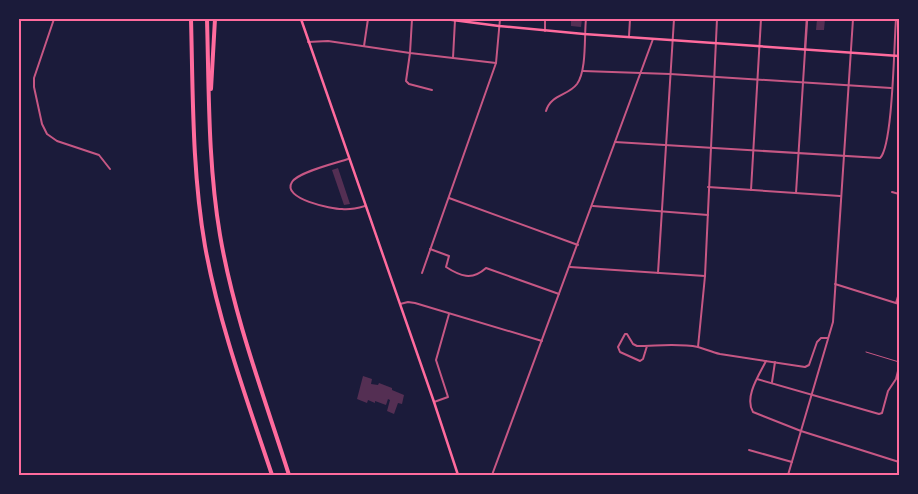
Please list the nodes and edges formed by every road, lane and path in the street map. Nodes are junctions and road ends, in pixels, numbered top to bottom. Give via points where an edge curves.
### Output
1 (54, 19) edge
2 (191, 19) edge
3 (207, 19) edge
4 (215, 19) edge
5 (301, 19) edge
6 (305, 19) edge
7 (368, 19) edge
8 (412, 19) edge
9 (445, 19) edge
10 (500, 19) edge
11 (545, 19) edge
12 (586, 19) edge
13 (630, 19) edge
14 (674, 19) edge
15 (717, 19) edge
16 (761, 19) edge
17 (807, 19) edge
18 (853, 19) edge
19 (896, 19) edge
20 (455, 20) junction
21 (303, 24) junction
22 (499, 26) junction
23 (545, 31) junction
24 (584, 34) junction
25 (629, 37) junction
26 (652, 39) junction
27 (672, 41) junction
28 (308, 42) junction
29 (716, 43) junction
30 (364, 47) junction
31 (760, 47) junction
32 (805, 50) junction
33 (850, 52) junction
34 (410, 53) junction
35 (894, 56) junction
36 (899, 56) edge
37 (452, 58) junction
38 (496, 63) junction
39 (582, 71) junction
40 (640, 74) junction
41 (670, 74) junction
42 (714, 77) junction
43 (758, 80) junction
44 (804, 83) junction
45 (848, 85) junction
46 (891, 88) junction
47 (432, 90) dead end
48 (546, 111) dead end
49 (210, 114) junction
50 (615, 142) junction
51 (667, 145) junction
52 (710, 148) junction
53 (754, 151) junction
54 (799, 154) junction
55 (844, 157) junction
56 (348, 159) junction
57 (110, 169) dead end
58 (708, 188) junction
59 (751, 190) junction
60 (892, 192) dead end
61 (796, 193) junction
62 (899, 194) edge
63 (841, 196) junction
64 (449, 198) junction
65 (365, 206) junction
66 (592, 206) junction
67 (662, 212) junction
68 (708, 215) junction
69 (578, 245) junction
70 (430, 249) junction
71 (569, 267) junction
72 (422, 273) dead end
73 (658, 273) junction
74 (705, 276) junction
75 (835, 284) junction
76 (899, 293) edge
77 (559, 294) junction
78 (898, 303) edge
79 (400, 304) junction
80 (450, 314) junction
81 (828, 338) junction
82 (542, 342) junction
83 (648, 346) junction
84 (698, 347) junction
85 (866, 352) dead end
86 (766, 360) junction
87 (775, 362) junction
88 (899, 362) edge
89 (899, 367) edge
90 (757, 379) junction
91 (772, 383) junction
92 (812, 393) junction
93 (434, 402) junction
94 (801, 431) junction
95 (749, 450) dead end
96 (792, 462) junction
97 (899, 462) edge
98 (272, 475) edge
99 (289, 475) edge
100 (458, 475) edge
101 (492, 475) edge
102 (788, 475) edge

1 - 57 street via 34,78 42,124 56,141 99,155
2 - 98 highway via 196,177 206,252 226,332
3 - 49 highway
4 - 49 highway
5 - 21 main road
6 - 21 main road
7 - 30 street
8 - 34 street
9 - 20 main road
10 - 22 street
11 - 23 street
12 - 24 street
13 - 25 street
14 - 27 street
15 - 29 street
16 - 31 street
17 - 32 street
18 - 33 street
19 - 35 street
20 - 22 main road
20 - 37 street
21 - 28 main road
22 - 23 main road
22 - 38 street
23 - 24 main road
24 - 25 main road
24 - 39 street
25 - 26 main road
26 - 27 main road
26 - 40 street
27 - 29 main road
27 - 41 street
28 - 30 street via 328,41
28 - 56 main road
29 - 31 main road
29 - 42 street
30 - 34 street
31 - 32 main road
31 - 43 street
32 - 33 main road
32 - 44 street
33 - 35 main road
33 - 45 street
34 - 37 street
34 - 47 street via 406,81
35 - 36 main road
35 - 46 street
37 - 38 street
38 - 64 street
39 - 40 street
39 - 48 street via 572,89 548,104
40 - 41 street
40 - 50 street
41 - 42 street
41 - 51 street
42 - 43 street
42 - 52 street
43 - 44 street
43 - 53 street
44 - 45 street
44 - 54 street
45 - 46 street
45 - 55 street
46 - 55 street via 889,130 882,157
49 - 99 highway via 214,188 228,278
50 - 51 street
50 - 66 street
51 - 52 street
51 - 67 street
52 - 53 street
52 - 58 street
53 - 54 street
53 - 59 street
54 - 55 street
54 - 61 street
55 - 63 street
56 - 65 main road
56 - 65 street via 301,175 290,184 290,188 301,200 316,204 342,210
58 - 59 street
58 - 68 street
59 - 61 street
60 - 62 street
61 - 63 street
63 - 75 street
64 - 69 street
64 - 70 street
65 - 79 main road
66 - 67 street
66 - 69 street
67 - 68 street
67 - 73 street
68 - 74 street
69 - 71 street
70 - 72 street
70 - 77 street via 449,256 446,267 459,274 479,274 486,268
71 - 73 street
71 - 77 street
73 - 74 street
74 - 84 street
75 - 78 street
75 - 81 street via 833,322
76 - 78 street
77 - 82 street
79 - 80 street via 408,302
79 - 93 main road
80 - 82 street
80 - 93 street via 436,360 448,397
81 - 87 street via 817,342 809,365 805,367
81 - 92 street
82 - 101 street
83 - 83 street via 640,361 620,352 618,347 625,334 633,344
83 - 84 street
84 - 86 street via 708,352
85 - 88 lane
86 - 87 street
86 - 90 street
87 - 91 street
89 - 92 street via 879,414
90 - 91 street
90 - 94 street via 749,402 753,412
91 - 92 street
92 - 94 street
93 - 100 main road
94 - 96 street
94 - 97 street
95 - 96 street
96 - 102 street

